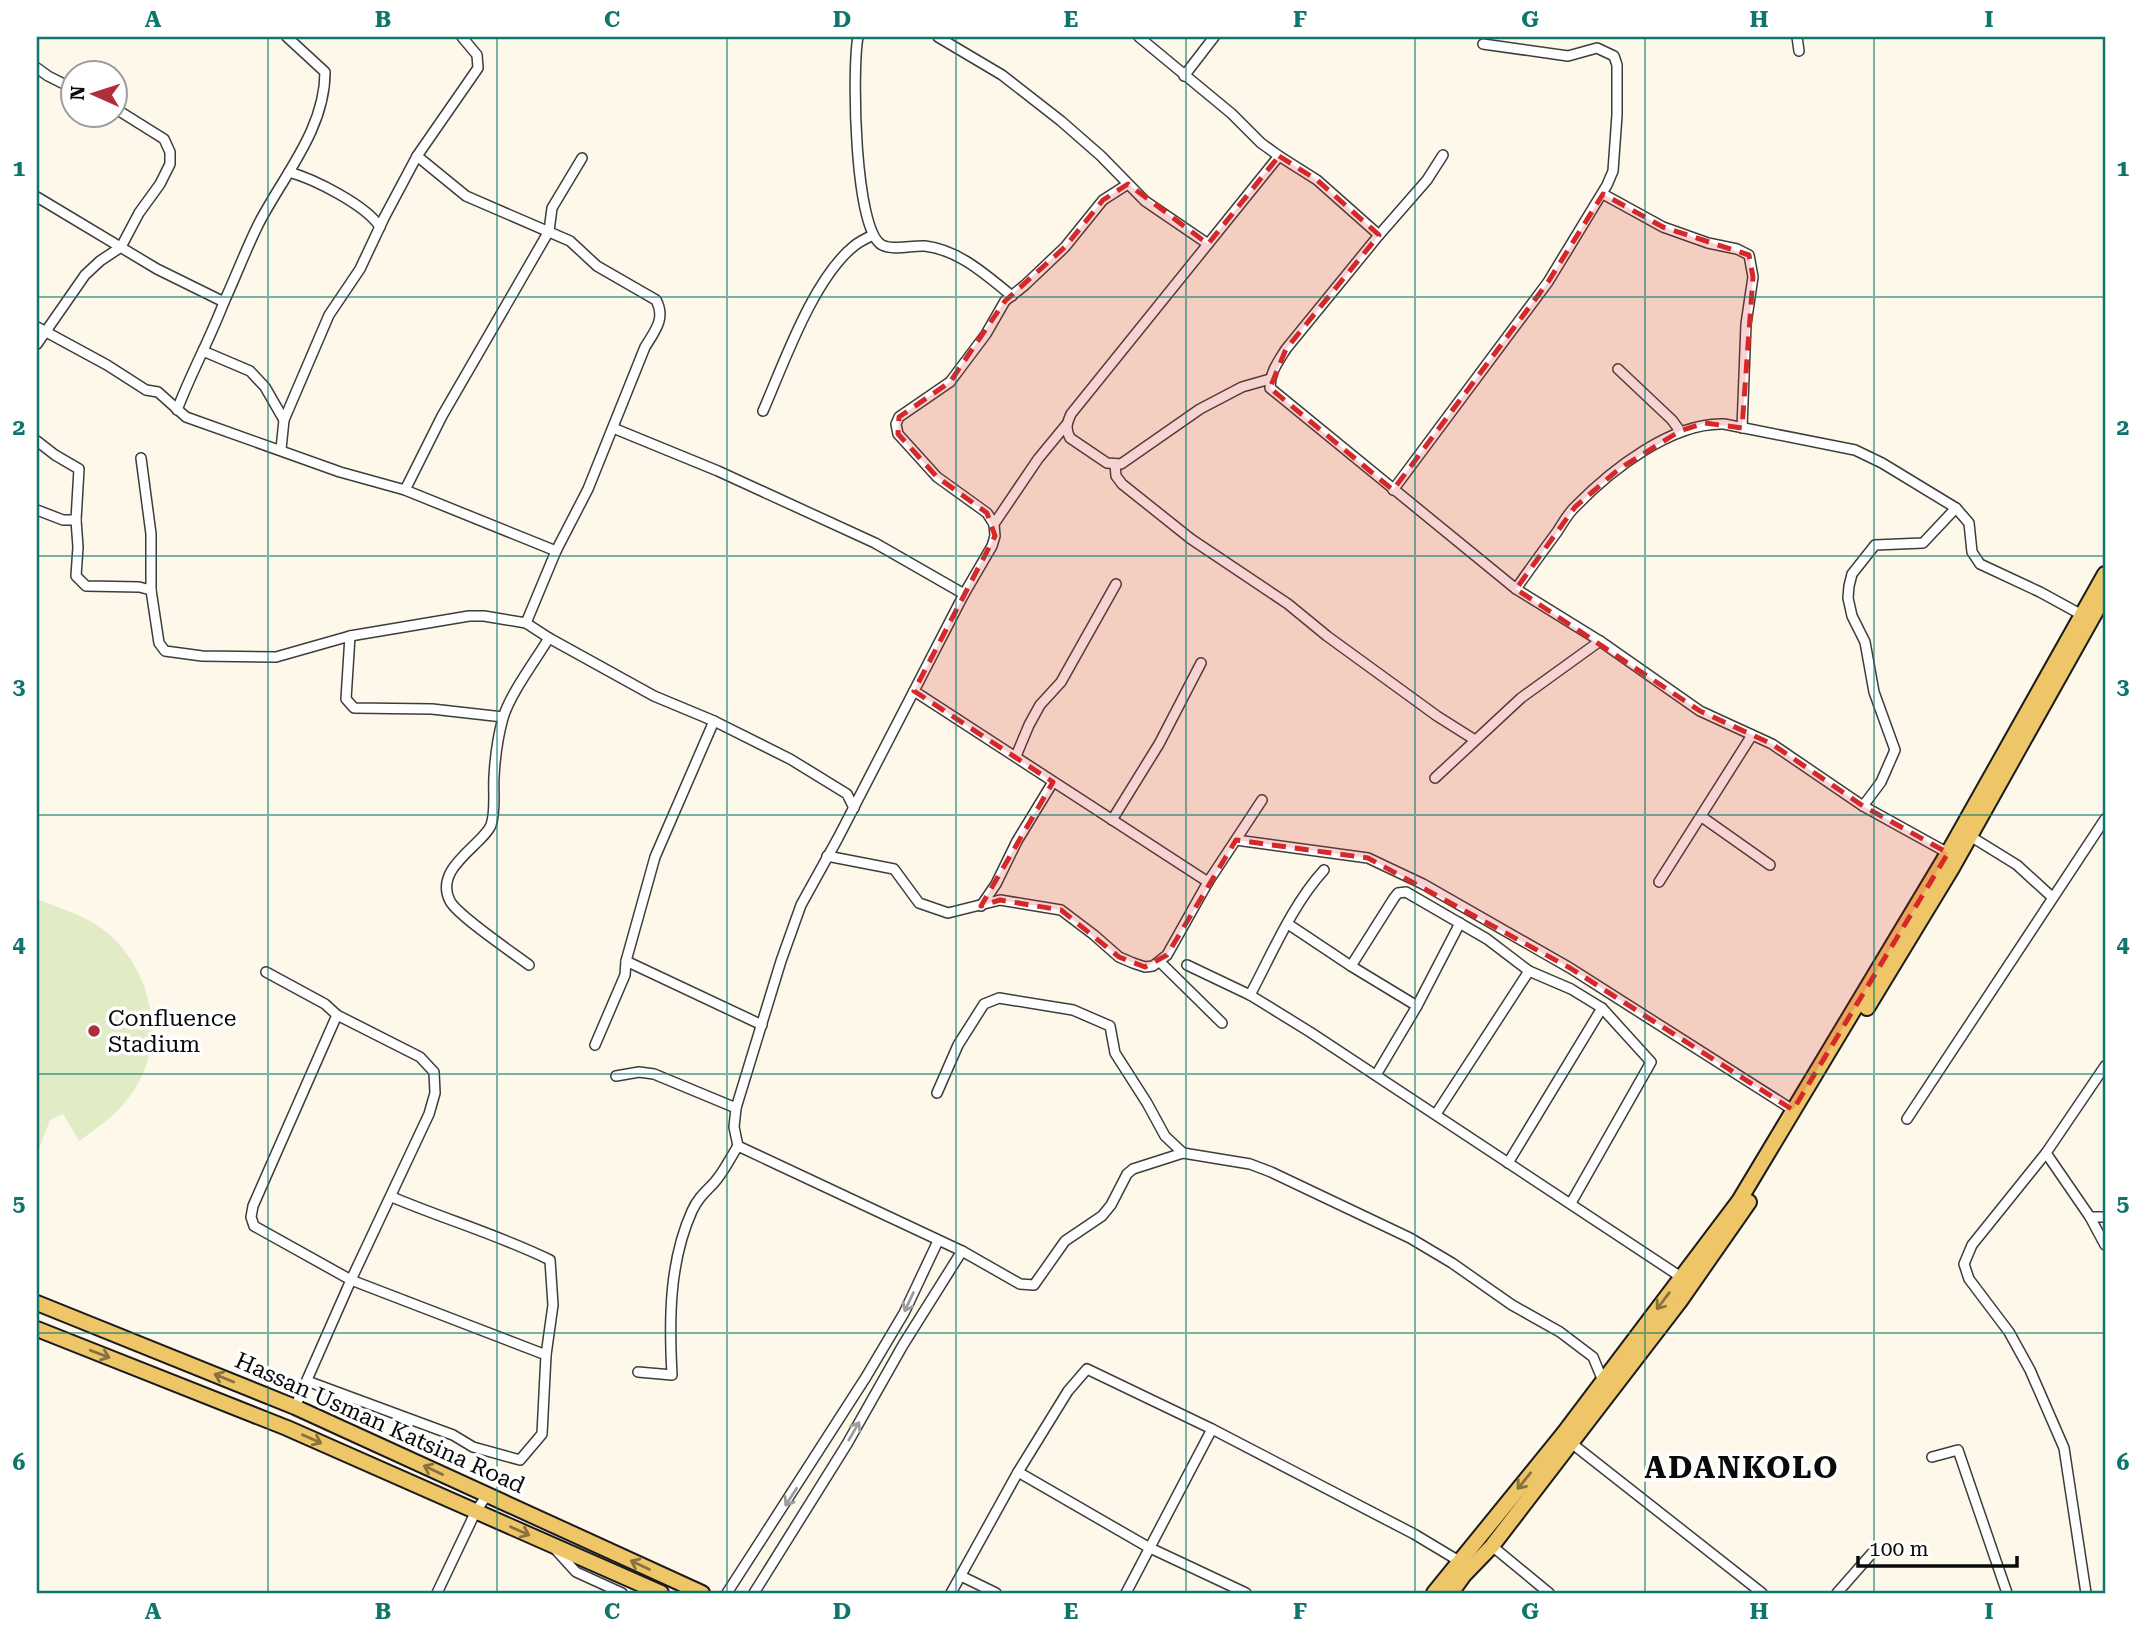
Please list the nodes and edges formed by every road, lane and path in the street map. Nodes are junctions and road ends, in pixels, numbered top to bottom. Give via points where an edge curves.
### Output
1 (287, 37) edge
2 (463, 37) edge
3 (858, 37) edge
4 (938, 37) edge
5 (1139, 37) edge
6 (1214, 37) edge
7 (1797, 37) edge
8 (1483, 44) dead end
9 (1799, 51) dead end
10 (37, 68) edge
11 (1184, 76) junction
12 (60, 82) edge
13 (130, 118) edge
14 (1443, 155) dead end
15 (417, 156) junction
16 (1279, 156) junction
17 (582, 158) dead end
18 (289, 172) junction
19 (1128, 184) junction
20 (1602, 194) junction
21 (37, 197) edge
22 (380, 227) junction
23 (549, 231) junction
24 (873, 235) junction
25 (1379, 235) junction
26 (1208, 244) junction
27 (121, 247) junction
28 (1012, 296) junction
29 (224, 302) junction
30 (40, 330) edge
31 (37, 344) edge
32 (203, 351) junction
33 (1618, 369) dead end
34 (1270, 379) junction
35 (177, 410) junction
36 (763, 411) dead end
37 (284, 420) junction
38 (1066, 425) junction
39 (613, 428) junction
40 (1742, 428) junction
41 (1680, 431) junction
42 (37, 441) edge
43 (281, 449) junction
44 (141, 458) dead end
45 (1115, 464) junction
46 (405, 490) junction
47 (1393, 490) junction
48 (1956, 508) junction
49 (37, 510) edge
50 (76, 520) junction
51 (993, 524) junction
52 (556, 551) junction
53 (2105, 574) edge
54 (1116, 584) dead end
55 (1516, 589) junction
56 (151, 590) junction
57 (964, 594) junction
58 (2105, 594) edge
59 (2082, 615) junction
60 (526, 623) junction
61 (350, 636) junction
62 (548, 638) junction
63 (1600, 641) junction
64 (1201, 663) dead end
65 (914, 691) junction
66 (503, 717) junction
67 (714, 721) junction
68 (1752, 735) junction
69 (1475, 740) junction
70 (1016, 756) junction
71 (1435, 778) dead end
72 (1052, 782) junction
73 (1262, 800) dead end
74 (1863, 806) junction
75 (853, 808) junction
76 (1702, 817) junction
77 (2105, 819) edge
78 (1112, 820) junction
79 (1970, 836) junction
80 (1236, 840) junction
81 (1948, 853) junction
82 (828, 856) junction
83 (1770, 865) dead end
84 (1324, 870) dead end
85 (1208, 882) junction
86 (1659, 882) dead end
87 (2052, 897) junction
88 (981, 906) junction
89 (1460, 923) junction
90 (1288, 924) junction
91 (626, 961) junction
92 (1160, 962) junction
93 (529, 965) dead end
94 (1188, 965) dead end
95 (1351, 966) junction
96 (1529, 971) junction
97 (266, 972) dead end
98 (1250, 995) junction
99 (1417, 1006) junction
100 (1602, 1008) junction
101 (337, 1015) junction
102 (1222, 1023) dead end
103 (762, 1024) junction
104 (595, 1045) dead end
105 (2105, 1066) edge
106 (1376, 1074) junction
107 (616, 1076) dead end
108 (937, 1093) dead end
109 (736, 1108) junction
110 (1793, 1111) junction
111 (1436, 1114) junction
112 (1907, 1119) dead end
113 (738, 1146) junction
114 (1182, 1153) junction
115 (2046, 1153) junction
116 (1508, 1163) junction
117 (392, 1197) junction
118 (1571, 1203) junction
119 (2091, 1217) junction
120 (2105, 1217) edge
121 (938, 1241) junction
122 (2105, 1245) edge
123 (962, 1251) junction
124 (351, 1280) junction
125 (1686, 1280) junction
126 (37, 1303) edge
127 (37, 1329) edge
128 (546, 1355) junction
129 (638, 1372) dead end
130 (307, 1381) junction
131 (1603, 1381) junction
132 (295, 1407) junction
133 (1212, 1429) junction
134 (1570, 1442) junction
135 (1932, 1457) dead end
136 (1018, 1472) junction
137 (487, 1495) junction
138 (476, 1511) junction
139 (552, 1545) junction
140 (1492, 1546) junction
141 (1148, 1548) junction
142 (1873, 1552) dead end
143 (1459, 1561) junction
144 (961, 1576) junction
145 (437, 1593) edge
146 (622, 1593) edge
147 (661, 1593) edge
148 (702, 1593) edge
149 (727, 1593) edge
150 (754, 1593) edge
151 (951, 1593) edge
152 (996, 1593) edge
153 (1126, 1593) edge
154 (1247, 1593) edge
155 (1434, 1593) edge
156 (1451, 1593) edge
157 (1549, 1593) edge
158 (1762, 1593) edge
159 (1837, 1593) edge
160 (2007, 1593) edge
161 (2086, 1593) edge

1 - 18 street via 326,72 317,117
2 - 15 street via 477,55 478,68
3 - 24 street via 853,75 859,176
4 - 19 street via 1002,75 1061,121
5 - 11 street
6 - 11 street
7 - 9 street
8 - 20 street via 1568,56 1597,48 1614,56 1613,171
10 - 12 street
11 - 16 street
13 - 27 street via 164,139 170,164
14 - 25 street
15 - 22 street
15 - 23 street via 466,196
16 - 25 street via 1317,180
16 - 26 street
17 - 23 street via 552,208
18 - 22 street via 341,196
18 - 29 street via 259,223
19 - 26 street
19 - 28 street via 1103,200 1065,247
20 - 40 street via 1663,227 1749,255 1753,277 1746,324
20 - 47 street via 1548,282
21 - 27 street
22 - 37 street via 360,269 329,315
23 - 39 street via 570,240 597,266 656,300 660,309 661,318
23 - 46 street via 442,416
24 - 28 street via 890,247 926,246 954,254
24 - 36 street via 854,246 825,280
25 - 34 street via 1286,349
26 - 38 street
27 - 29 street
27 - 30 street via 85,275
28 - 51 street via 1004,301 950,382 900,416 896,424 898,435 937,477 987,513
29 - 32 street
30 - 31 street
30 - 35 street via 146,390 158,392
32 - 35 street
32 - 37 street via 250,371
33 - 41 street
34 - 45 street via 1242,387 1200,409 1128,460
34 - 47 street via 1270,388
35 - 43 street
37 - 43 street
38 - 45 street via 1070,438
38 - 51 street
39 - 52 street
39 - 57 street via 875,542
40 - 41 street via 1705,423
40 - 48 street via 1855,450
41 - 55 street via 1619,469 1575,507
42 - 50 street via 79,470
43 - 46 street
44 - 56 street via 151,534
45 - 69 street via 1122,484 1191,539
46 - 52 street
47 - 55 street
48 - 59 street via 1969,523 1972,552 1980,564
48 - 74 street via 1923,543 1875,545 1860,561 1849,586 1849,605 1865,642 1874,692 1895,750 1881,782
49 - 50 street
50 - 56 street via 76,576 86,586
51 - 57 street via 992,546
52 - 60 street
53 - 59 main road
54 - 70 street via 1061,681 1040,705
55 - 63 street
56 - 61 street via 164,651 276,657
57 - 65 street
58 - 79 main road
59 - 81 main road
60 - 61 street via 470,616
60 - 62 street
61 - 66 street via 346,699 354,708 432,709
62 - 66 street
62 - 67 street via 654,696
63 - 68 street via 1700,710
63 - 69 street via 1521,698
64 - 78 street
65 - 70 street
65 - 75 street
66 - 93 street via 492,820 452,870 447,889 450,902 470,921
67 - 75 street via 847,794
67 - 91 street via 655,857
68 - 74 street
68 - 76 street
69 - 71 street
70 - 72 street
72 - 78 street
72 - 88 street
73 - 80 street
74 - 81 street
75 - 82 street
76 - 83 street
76 - 86 street
77 - 87 street
78 - 85 street
79 - 87 street via 2017,865
79 - 125 main road via 1747,1206
80 - 85 street
80 - 110 street via 1367,858 1423,884 1570,968
81 - 110 main road
82 - 88 street via 894,869 919,903 947,913
82 - 103 street via 801,905
84 - 90 street
85 - 92 street
87 - 112 street
88 - 92 street via 1000,900 1061,910 1119,957 1145,967
89 - 95 street via 1406,892 1398,893
89 - 96 street
89 - 99 street
90 - 95 street
90 - 98 street
91 - 103 street
91 - 104 street via 625,975
92 - 102 street
94 - 98 street
95 - 99 street
96 - 100 street
96 - 111 street
97 - 101 street
98 - 106 street
99 - 106 street
100 - 116 street
100 - 118 street via 1651,1062
101 - 117 street via 420,1057 434,1072 429,1114
101 - 124 street via 251,1217 254,1226
103 - 109 street
105 - 115 street
106 - 111 street
107 - 109 street via 654,1074
108 - 114 street via 958,1045 984,1004 999,998 1073,1010 1110,1026 1115,1053 1165,1136
109 - 113 street
110 - 125 main road
111 - 116 street
113 - 121 street
113 - 129 street via 712,1185 702,1192 685,1234 673,1278 672,1375
114 - 123 street via 1127,1174 1102,1216 1065,1241 1034,1285 1020,1284
114 - 131 street via 1259,1167 1410,1238 1560,1332 1593,1357
115 - 119 street
115 - 161 street via 1972,1245 1964,1264 1969,1279 2009,1332 2030,1370 2064,1448
116 - 118 street
117 - 124 street
117 - 128 street via 550,1260 553,1305
118 - 125 street
119 - 120 street
119 - 122 street
121 - 123 street
121 -> 149 street via 904,1313 866,1377
150 -> 123 street
124 - 128 street
124 - 130 street
125 -> 131 main road
125 - 134 main road
132 -> 126 main road, Hassan Usman Katsina Road
127 -> 138 main road, Hassan Usman Katsina Road via 287,1428
128 - 130 street via 542,1434 520,1460 473,1447 453,1435
130 - 132 street
131 -> 143 main road
137 -> 132 main road, Hassan Usman Katsina Road
133 - 136 street via 1087,1369 1068,1391
133 - 141 street
133 - 143 street
134 - 140 main road
134 - 158 street
135 - 160 street via 1958,1451
136 - 141 street
136 - 144 street
137 - 138 street
148 -> 137 main road, Hassan Usman Katsina Road
138 -> 139 main road, Hassan Usman Katsina Road
138 - 145 street
139 - 146 street via 576,1572
139 - 147 main road, Hassan Usman Katsina Road
140 - 156 main road
140 - 157 street
141 - 153 street
141 - 154 street
142 - 159 street
143 - 155 main road
144 - 151 street
144 - 152 street

